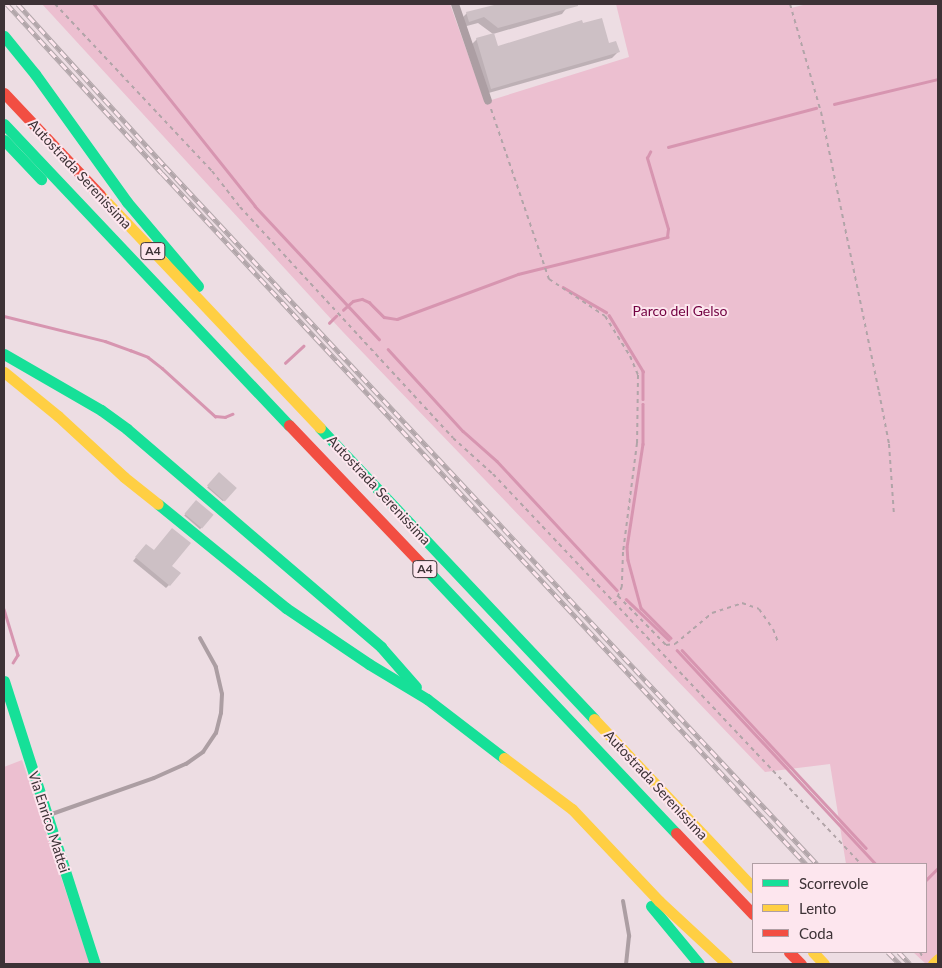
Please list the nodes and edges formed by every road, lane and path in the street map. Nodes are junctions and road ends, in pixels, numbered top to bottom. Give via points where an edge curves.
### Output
1 (55, 4) edge
2 (455, 4) edge
3 (790, 4) edge
4 (4, 36) edge
5 (4, 93) edge
6 (488, 101) joint
7 (4, 124) edge
8 (4, 140) edge
9 (97, 225) junction
10 (4, 354) edge
11 (4, 372) edge
12 (302, 409) junction
13 (894, 515) dead end
14 (618, 596) junction
15 (615, 603) junction
16 (200, 638) dead end
17 (778, 642) dead end
18 (4, 681) edge
19 (427, 699) junction
20 (515, 766) junction
21 (47, 816) junction
22 (860, 863) edge
23 (752, 887) edge
24 (623, 901) dead end
25 (651, 906) junction
26 (752, 913) edge
27 (790, 953) edge
28 (814, 953) edge
29 (938, 958) edge
30 (95, 964) edge
31 (626, 964) edge
32 (699, 964) edge
33 (714, 964) edge
34 (727, 964) edge
35 (801, 964) edge
36 (824, 964) edge
37 (933, 964) edge

1 - 15 path via 212,171 240,207 446,431 493,474
2 - 6 street
3 - 13 path via 821,112 879,392 889,444
4 - 12 main road via 36,74 127,202
5 - 12 main road, Autostrada Serenissima / A4
6 - 14 path via 551,283 605,316 638,375 637,443 623,544 622,586
7 - 9 main road, Autostrada Serenissima / A4
8 - 9 main road via 44,182
9 - 26 main road, Autostrada Serenissima / A4
10 - 19 main road via 101,410 126,430 358,626
11 - 19 main road via 124,477 286,608
12 - 23 main road, Autostrada Serenissima / A4
14 - 15 path
14 - 17 path via 666,645 675,644 712,613 742,603 758,609
15 - 22 path
16 - 21 lane via 216,667 222,694 216,733 203,752 186,764 162,774
18 - 21 main road, Via Enrico Mattei
19 - 20 main road
20 - 25 main road
20 - 34 main road via 572,809 659,901
21 - 30 main road, Via Enrico Mattei
24 - 31 lane via 629,936
25 - 32 main road
25 - 33 main road
27 - 35 main road
28 - 36 main road
29 - 37 main road

